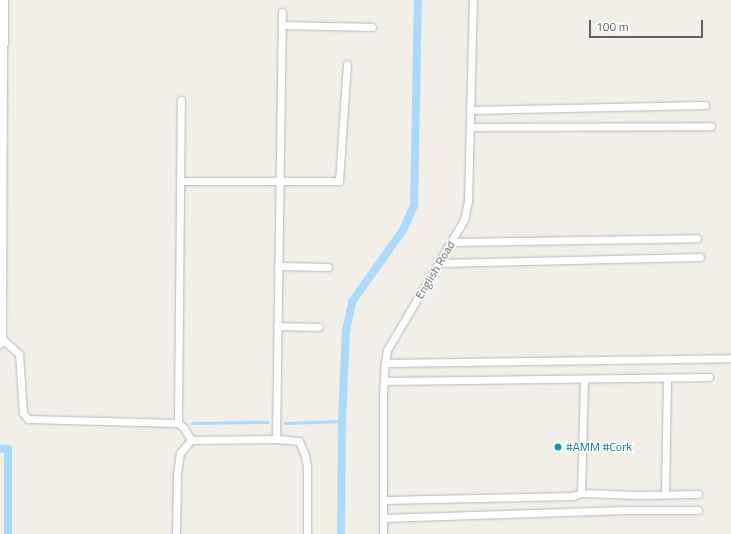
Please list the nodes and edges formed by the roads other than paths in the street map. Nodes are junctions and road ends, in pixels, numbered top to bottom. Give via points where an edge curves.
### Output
1 (3, 0) edge
2 (473, 0) edge
3 (282, 12) dead end
4 (282, 25) junction
5 (372, 27) dead end
6 (1, 43) edge
7 (347, 64) dead end
8 (181, 100) dead end
9 (705, 105) dead end
10 (470, 110) junction
11 (711, 126) dead end
12 (470, 127) junction
13 (180, 181) junction
14 (279, 182) junction
15 (697, 238) dead end
16 (452, 242) junction
17 (700, 256) dead end
18 (440, 263) junction
19 (278, 266) junction
20 (328, 267) dead end
21 (277, 326) junction
22 (319, 327) dead end
23 (1, 341) edge
24 (731, 358) edge
25 (385, 363) junction
26 (709, 377) dead end
27 (667, 378) junction
28 (584, 379) junction
29 (384, 381) junction
30 (178, 423) junction
31 (276, 439) junction
32 (191, 440) junction
33 (581, 493) junction
34 (665, 494) junction
35 (698, 494) dead end
36 (384, 500) junction
37 (698, 510) dead end
38 (383, 518) junction
39 (176, 534) edge
40 (307, 534) edge
41 (383, 534) edge

1 - 6 street
2 - 10 street, English Road
3 - 4 street
4 - 5 street
4 - 14 street
6 - 23 street
7 - 14 street via 339,181
8 - 13 street
9 - 10 street
10 - 12 street, English Road
11 - 12 street
12 - 16 street, English Road via 468,201 464,220
13 - 14 street
13 - 30 street
14 - 19 street
15 - 16 street
16 - 18 street, English Road
17 - 18 street
18 - 25 street, English Road via 388,350
19 - 20 street
19 - 21 street
21 - 22 street
21 - 31 street
23 - 30 street via 19,354 23,413 28,418
24 - 25 street
25 - 29 street, English Road
26 - 27 street
27 - 28 street
27 - 34 street
28 - 29 street
28 - 33 street
29 - 36 street, English Road
30 - 32 street
31 - 32 street
31 - 40 street via 299,441 302,446 307,466
32 - 39 street via 180,453
33 - 34 street
33 - 36 street via 573,496
34 - 35 street
36 - 38 street, English Road
37 - 38 street
38 - 41 street, English Road

